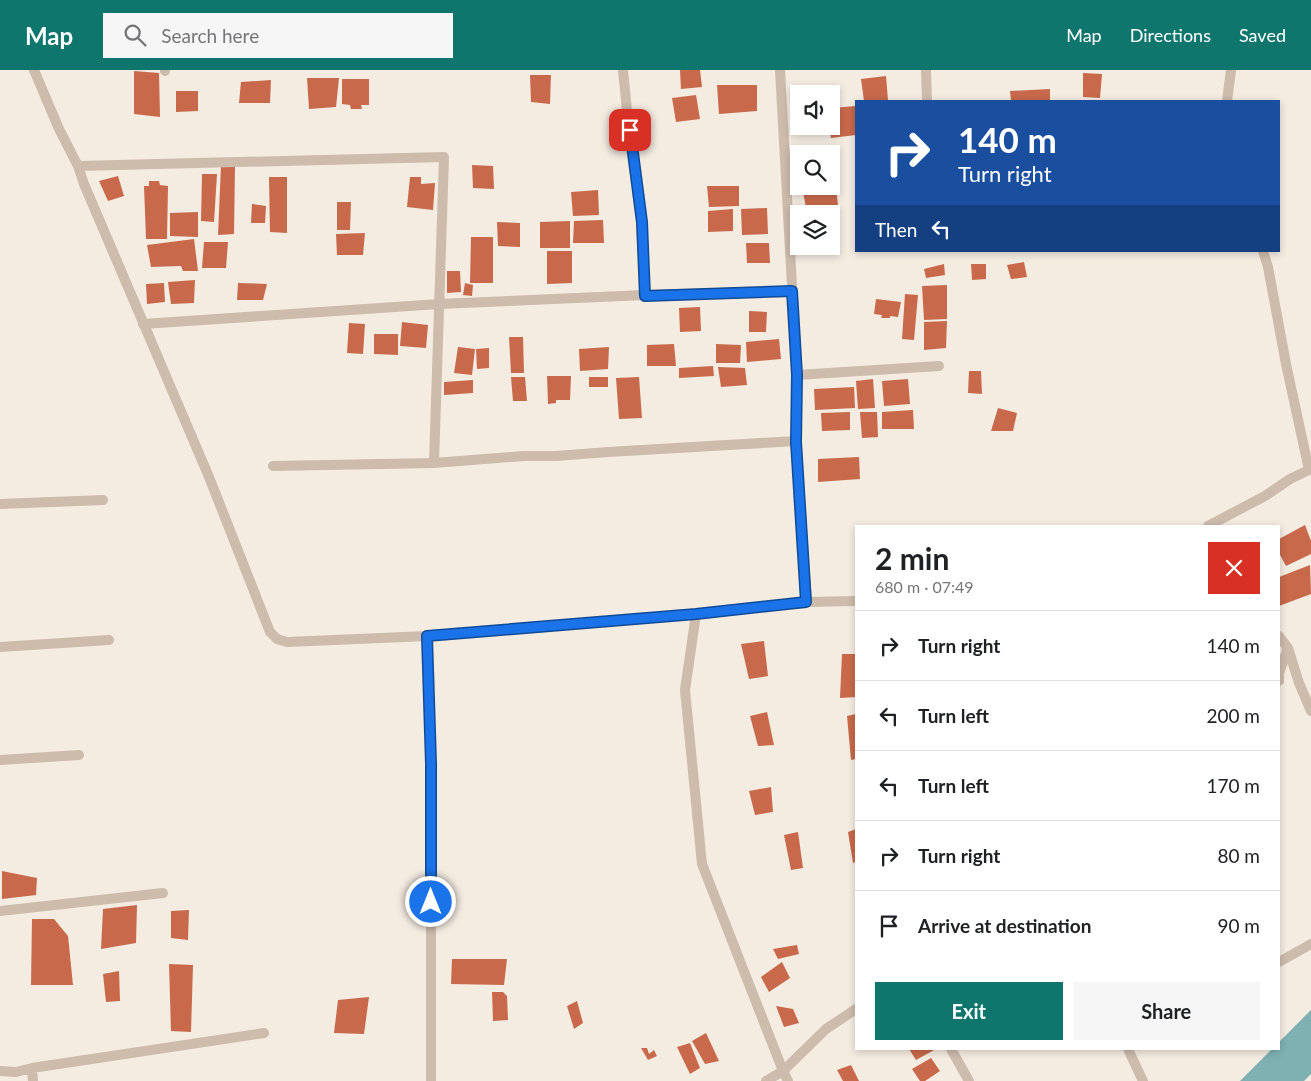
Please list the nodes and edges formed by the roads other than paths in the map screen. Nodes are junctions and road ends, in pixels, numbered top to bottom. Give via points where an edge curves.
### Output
1 (34, 70) edge
2 (624, 70) edge
3 (780, 70) edge
4 (926, 70) edge
5 (1231, 70) edge
6 (927, 100) edge
7 (1227, 100) edge
8 (78, 166) junction
9 (1263, 252) edge
10 (792, 291) junction
11 (645, 296) junction
12 (439, 304) junction
13 (143, 324) junction
14 (939, 366) dead end
15 (797, 375) junction
16 (796, 442) junction
17 (434, 463) junction
18 (273, 466) dead end
19 (1310, 469) edge
20 (103, 500) dead end
21 (0, 504) edge
22 (1210, 525) edge
23 (855, 601) edge
24 (806, 602) junction
25 (696, 614) junction
26 (427, 636) junction
27 (1280, 637) edge
28 (110, 640) dead end
29 (0, 647) edge
30 (1288, 648) junction
31 (1280, 670) edge
32 (1311, 712) edge
33 (79, 755) dead end
34 (0, 760) edge
35 (163, 893) dead end
36 (0, 911) edge
37 (1311, 944) edge
38 (1280, 961) edge
39 (855, 1011) edge
40 (264, 1033) dead end
41 (952, 1050) edge
42 (1128, 1050) edge
43 (32, 1068) junction
44 (783, 1070) junction
45 (0, 1071) edge
46 (33, 1081) edge
47 (431, 1081) edge
48 (766, 1081) edge
49 (788, 1081) edge
50 (969, 1081) edge
51 (1144, 1081) edge

1 - 8 street
2 - 11 street via 642,222
3 - 10 street
4 - 6 street
5 - 7 street
8 - 12 street via 444,157
8 - 13 street
9 - 19 street
10 - 11 street
10 - 15 street
11 - 12 street
12 - 13 street
12 - 17 street
13 - 26 street via 209,477 270,632 287,642
14 - 15 street
15 - 16 street
16 - 17 street
16 - 24 street
17 - 18 street
19 - 22 street
20 - 21 street
23 - 24 street
24 - 25 street
25 - 26 street
25 - 44 street via 685,690 702,864
26 - 47 street via 431,764
27 - 30 street
28 - 29 street
30 - 31 street
30 - 32 street
33 - 34 street
35 - 36 street
37 - 38 street
39 - 44 street via 826,1029
40 - 43 street
41 - 50 street
42 - 51 street
43 - 45 street
43 - 46 street
44 - 48 street
44 - 49 street

